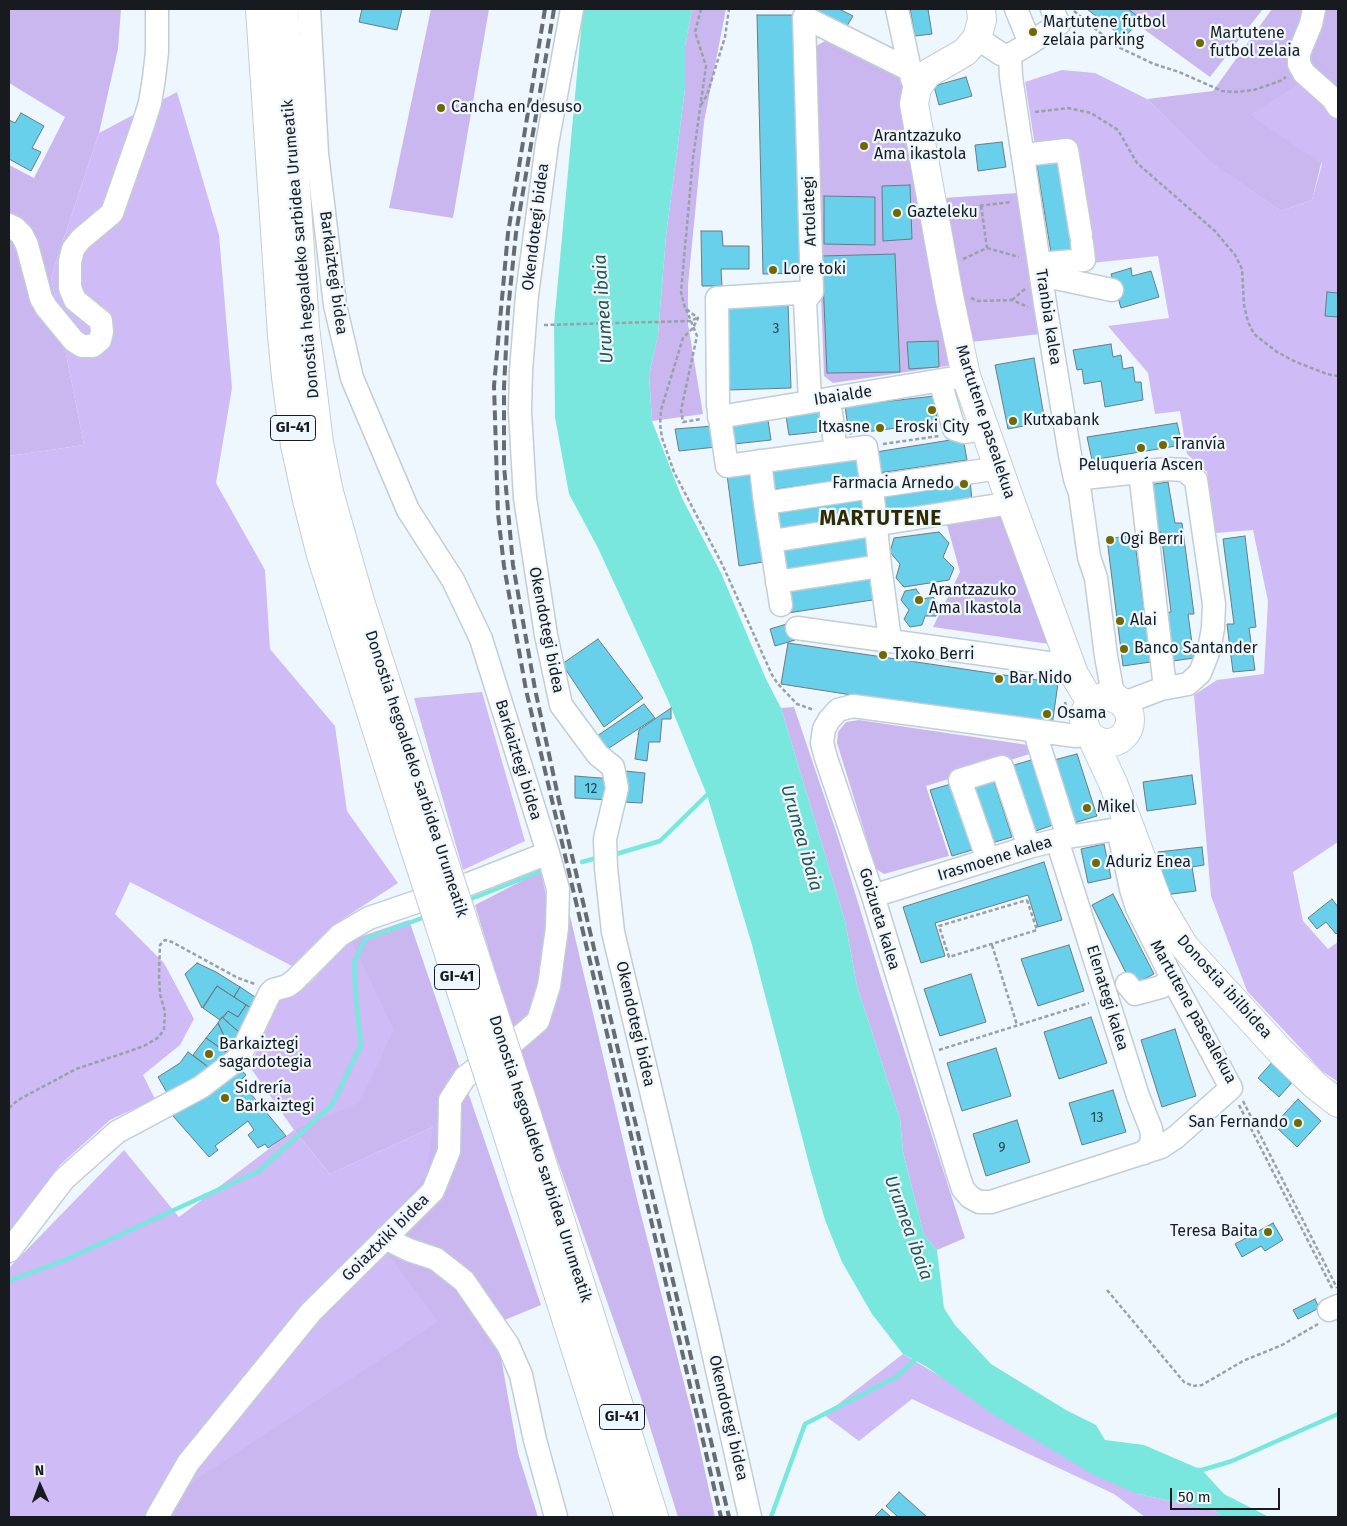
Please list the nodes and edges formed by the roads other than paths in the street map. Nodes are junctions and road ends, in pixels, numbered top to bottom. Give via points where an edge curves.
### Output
1 (157, 9) edge
2 (260, 9) edge
3 (284, 9) edge
4 (309, 9) edge
5 (572, 9) edge
6 (897, 9) edge
7 (981, 9) edge
8 (1016, 9) edge
9 (1314, 9) edge
10 (796, 13) edge
11 (1056, 17) edge
12 (976, 38) junction
13 (1030, 43) junction
14 (1010, 55) junction
15 (912, 80) junction
16 (1338, 106) edge
17 (1023, 155) junction
18 (9, 224) edge
19 (1039, 265) junction
20 (1112, 290) dead end
21 (812, 292) junction
22 (966, 376) junction
23 (940, 381) junction
24 (810, 401) junction
25 (830, 413) dead end
26 (719, 417) junction
27 (985, 429) junction
28 (836, 451) junction
29 (760, 461) junction
30 (999, 468) junction
31 (1140, 472) junction
32 (1076, 479) junction
33 (872, 488) junction
34 (1011, 502) junction
35 (765, 503) junction
36 (876, 525) junction
37 (772, 541) junction
38 (880, 566) junction
39 (777, 582) junction
40 (781, 606) dead end
41 (797, 628) dead end
42 (890, 640) junction
43 (1069, 658) junction
44 (1165, 688) junction
45 (1121, 702) junction
46 (1092, 703) junction
47 (1037, 731) junction
48 (1099, 736) junction
49 (1123, 825) junction
50 (421, 828) junction
51 (1062, 838) junction
52 (1029, 847) junction
53 (548, 853) junction
54 (988, 860) junction
55 (873, 896) junction
56 (1172, 978) junction
57 (1127, 984) dead end
58 (1338, 1103) edge
59 (515, 1119) junction
60 (1144, 1154) junction
61 (385, 1238) junction
62 (9, 1251) edge
63 (614, 1469) junction
64 (157, 1517) edge
65 (556, 1517) edge
66 (615, 1517) edge
67 (629, 1517) edge
68 (654, 1517) edge
69 (750, 1517) edge

1 - 18 street via 154,78 143,125 112,213 81,239 70,262 70,288 75,300 100,321 100,340 93,346 82,346 74,341 46,307 27,245 22,235
2 - 50 main road, Donostia hegoaldeko sarbidea Urumeatik / GI-41 via 282,334 295,444 321,555
3 - 50 main road, Donostia hegoaldeko sarbidea Urumeatik / GI-41 via 305,327 319,443 329,492
4 - 53 street, Barkaiztegi bidea via 317,154 330,267 352,378 408,510 454,580 481,639
5 - 69 street, Okendotegi bidea via 547,144 520,372 525,498 546,635 561,705 598,755 613,767 617,788 606,839 613,932
6 - 15 street
7 - 12 main road via 982,20
8 - 13 street
9 - 16 street via 1299,54 1299,64
10 - 15 street, Artolategi
10 - 21 street, Artolategi
11 - 13 street
12 - 14 street via 1001,54
12 - 15 main road via 965,52
13 - 14 street
14 - 17 street, Tranbia kalea
15 - 22 main road, Martutene pasealekua via 948,296
17 - 19 street, Tranbia kalea
17 - 19 street via 1067,150 1081,239 1084,260
19 - 20 street
19 - 32 street, Tranbia kalea
21 - 24 street, Artolategi via 805,301
21 - 26 street via 717,298
22 - 23 street, Ibaialde
22 - 27 main road, Martutene pasealekua
23 - 24 street, Ibaialde
23 - 27 street via 954,429 964,432
24 - 26 street, Ibaialde
25 - 28 street
26 - 29 street via 727,466
27 - 30 main road, Martutene pasealekua
28 - 29 street
28 - 33 street via 866,447
29 - 35 street
30 - 33 street
30 - 34 main road, Martutene pasealekua
31 - 32 street
31 - 44 street
31 - 44 street via 1184,470 1196,480 1214,604 1209,650 1200,673 1188,684
32 - 45 street, Tranbia kalea via 1089,556 1096,578 1110,679
33 - 35 street
33 - 36 street
34 - 36 street
34 - 43 main road, Martutene pasealekua
35 - 37 street
36 - 37 street
36 - 38 street
37 - 39 street
38 - 39 street
38 - 42 street
39 - 40 street
41 - 42 street
42 - 43 street via 1048,663
43 - 46 main road, Martutene pasealekua via 1080,686
44 - 45 street
45 - 46 main road via 1109,697
45 - 48 main road, Martutene pasealekua via 1130,714 1128,730 1124,736
46 - 48 main road, Martutene pasealekua via 1084,721
47 - 48 street, Goizueta kalea
47 - 51 street
47 - 55 street, Goizueta kalea via 853,706 838,710 824,729 822,744
48 - 49 main road, Martutene pasealekua via 1111,761
49 - 51 street, Irasmoene kalea
49 - 56 street, Martutene pasealekua via 1131,889 1137,908
49 - 58 main road, Donostia ibilbidea via 1158,902 1184,946 1280,1051
50 - 59 main road, Donostia hegoaldeko sarbidea Urumeatik / GI-41, bridge
51 - 52 street, Irasmoene kalea
51 - 60 street, Elenategi kalea via 1107,997 1152,1136
52 - 54 street, Irasmoene kalea
52 - 54 street via 1002,767 960,780
53 - 61 street, Goiaztxiki bidea via 558,890 557,928 549,986 538,1021 465,1077 450,1100 449,1151 433,1191
53 - 62 street via 369,918 340,935 294,981 273,990 239,1058 201,1087 117,1132 64,1178
54 - 55 street, Irasmoene kalea
55 - 60 street, Goizueta kalea via 963,1189 970,1197 979,1202 991,1202
56 - 57 street via 1161,987 1135,994
56 - 60 street, Martutene pasealekua via 1231,1088 1176,1138
59 - 63 main road, Donostia hegoaldeko sarbidea Urumeatik / GI-41
59 - 68 main road, Donostia hegoaldeko sarbidea Urumeatik / GI-41
61 - 64 street, Goiaztxiki bidea via 311,1312 270,1362 188,1463
61 - 65 street via 436,1259 464,1281 508,1345 521,1376
63 - 66 main road via 610,1495
63 - 67 main road, Donostia hegoaldeko sarbidea Urumeatik / GI-41

